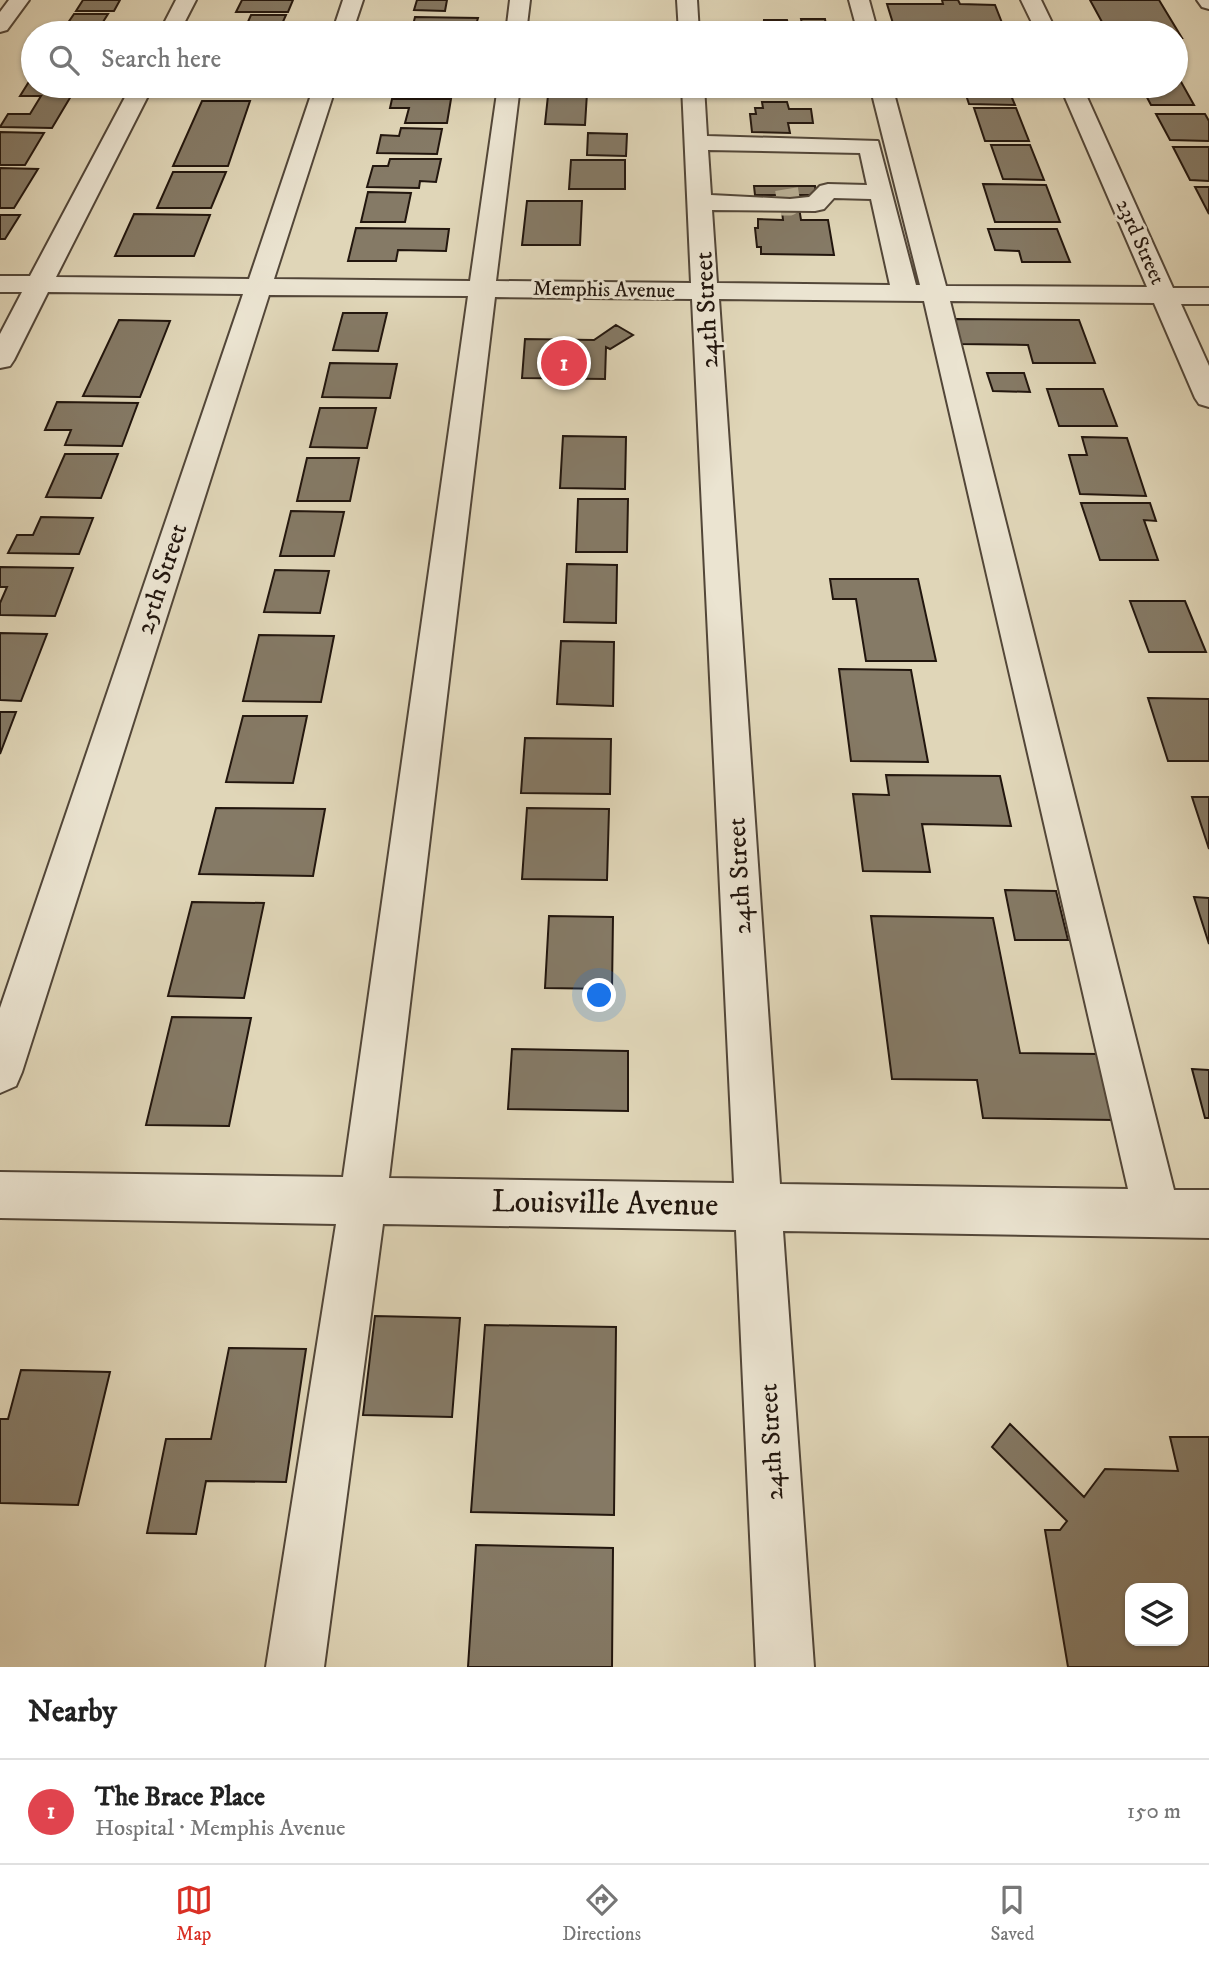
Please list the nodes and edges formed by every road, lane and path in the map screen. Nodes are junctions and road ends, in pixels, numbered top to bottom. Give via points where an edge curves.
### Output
1 (19, 0) edge
2 (186, 0) edge
3 (353, 0) edge
4 (520, 0) edge
5 (687, 0) edge
6 (859, 0) edge
7 (1031, 0) edge
8 (175, 21) edge
9 (346, 21) edge
10 (517, 21) edge
11 (688, 21) edge
12 (864, 21) edge
13 (1041, 21) edge
14 (0, 26) edge
15 (136, 98) edge
16 (321, 98) edge
17 (507, 98) edge
18 (694, 98) edge
19 (883, 98) edge
20 (1076, 98) edge
21 (697, 143) junction
22 (780, 145) junction
23 (784, 172) tunnel mouth
24 (740, 173) junction
25 (881, 191) junction
26 (700, 202) junction
27 (0, 284) edge
28 (38, 285) junction
29 (259, 287) junction
30 (481, 289) junction
31 (706, 291) junction
32 (920, 293) junction
33 (1164, 295) junction
34 (1209, 296) edge
35 (0, 360) edge
36 (1209, 398) edge
37 (0, 1072) edge
38 (0, 1195) edge
39 (363, 1200) junction
40 (759, 1207) junction
41 (1157, 1214) junction
42 (1209, 1214) edge
43 (295, 1667) edge
44 (785, 1667) edge

1 - 14 street
2 - 8 street
3 - 9 street
4 - 10 street
5 - 11 street
6 - 12 street
7 - 13 street
15 - 28 street
16 - 29 street, 25th Street
17 - 30 street
18 - 21 street, 24th Street
19 - 32 street
20 - 33 street, 23rd Street
21 - 24 street
21 - 26 street, 24th Street
22 - 23 street
22 - 24 street
22 - 25 street via 870,146
24 - 25 street via 790,204 815,204 828,191
24 - 26 street
25 - 32 street
26 - 31 street, 24th Street
27 - 28 street, Memphis Avenue
28 - 29 street, Memphis Avenue
28 - 35 street
29 - 30 street, Memphis Avenue
29 - 37 street, 25th Street
30 - 31 street, Memphis Avenue
30 - 39 street
31 - 32 street, Memphis Avenue
31 - 40 street, 24th Street
32 - 33 street, Memphis Avenue
32 - 41 street
33 - 34 street, Memphis Avenue
33 - 36 street, 23rd Street
38 - 39 street, Louisville Avenue
39 - 40 street, Louisville Avenue
39 - 43 street
40 - 41 street, Louisville Avenue
40 - 44 street, 24th Street
41 - 42 street, Louisville Avenue

